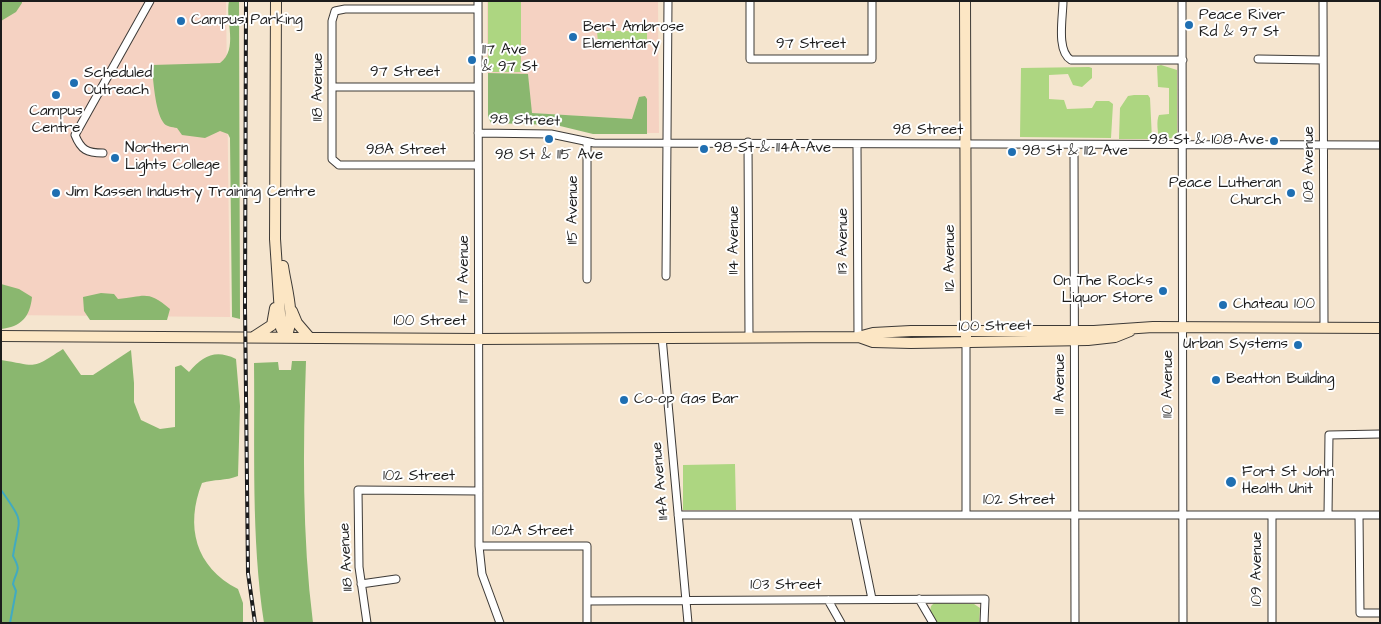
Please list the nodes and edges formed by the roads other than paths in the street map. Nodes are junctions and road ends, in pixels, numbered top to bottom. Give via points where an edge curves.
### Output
1 (150, 1) edge
2 (276, 1) edge
3 (668, 1) edge
4 (750, 1) edge
5 (872, 1) edge
6 (966, 1) edge
7 (1063, 1) edge
8 (1182, 1) edge
9 (1323, 1) edge
10 (478, 5) edge
11 (1182, 60) junction
12 (1258, 60) dead end
13 (1323, 60) junction
14 (332, 87) junction
15 (478, 87) junction
16 (478, 134) junction
17 (587, 142) junction
18 (748, 142) junction
19 (666, 143) junction
20 (1074, 144) junction
21 (857, 145) junction
22 (966, 145) junction
23 (1183, 145) junction
24 (1324, 145) junction
25 (1380, 145) edge
26 (103, 153) dead end
27 (335, 163) joint
28 (478, 165) junction
29 (276, 198) junction
30 (277, 267) junction
31 (666, 276) dead end
32 (587, 279) dead end
33 (289, 306) junction
34 (1183, 327) junction
35 (1324, 327) junction
36 (1380, 328) edge
37 (1, 336) edge
38 (1074, 336) junction
39 (255, 337) junction
40 (286, 337) junction
41 (309, 337) junction
42 (662, 337) junction
43 (749, 337) junction
44 (858, 337) junction
45 (966, 337) junction
46 (479, 338) junction
47 (1380, 434) edge
48 (358, 490) joint
49 (479, 491) junction
50 (678, 515) junction
51 (966, 515) junction
52 (1075, 515) junction
53 (1272, 515) junction
54 (1328, 515) junction
55 (1359, 515) junction
56 (1380, 515) edge
57 (856, 516) junction
58 (1183, 516) junction
59 (479, 546) junction
60 (396, 579) dead end
61 (361, 584) junction
62 (872, 599) junction
63 (919, 599) junction
64 (686, 600) junction
65 (828, 600) junction
66 (587, 601) junction
67 (1380, 613) edge
68 (368, 623) edge
69 (500, 623) edge
70 (588, 623) edge
71 (688, 623) edge
72 (841, 623) edge
73 (933, 623) edge
74 (984, 623) edge
75 (1075, 623) edge
76 (1183, 623) edge
77 (1272, 623) edge

1 - 26 street via 75,136 80,147 88,152
2 - 29 main road
3 - 19 street
4 - 5 street, 97 Street via 750,59 872,59
6 - 22 main road, 112 Avenue
7 - 11 street via 1063,47 1067,57 1076,61
8 - 11 street, 110 Avenue
9 - 13 street, 108 Avenue
10 - 14 street, 118 Avenue via 345,8 336,11 332,21
10 - 15 street, 117 Avenue
11 - 23 street, 110 Avenue
12 - 13 street
13 - 24 street, 108 Avenue
14 - 15 street, 97 Street
14 - 27 street, 118 Avenue via 332,153
15 - 16 street, 117 Avenue
16 - 17 street, 98 Street via 551,134
16 - 28 street, 117 Avenue
17 - 19 street, 98 Street
17 - 32 street, 115 Avenue
18 - 19 street, 98 Street
18 - 21 street, 98 Street
18 - 43 street, 114 Avenue
19 - 31 street
20 - 22 street, 98 Street
20 - 23 street, 98 Street
20 - 38 street, 111 Avenue
21 - 22 street, 98 Street
21 - 44 street, 113 Avenue
22 - 45 main road, 112 Avenue
23 - 24 street, 98 Street
23 - 34 street, 110 Avenue
24 - 25 street, 98 Street
24 - 35 street, 108 Avenue
27 - 28 street, 98A Street
28 - 46 street, 117 Avenue
29 - 30 main road
29 - 33 main road
30 - 39 main road via 274,319 266,331
30 - 40 main road via 281,328
33 - 40 main road via 290,328
33 - 41 main road
34 - 35 main road, 100 Street
34 - 38 main road, 100 Street
34 - 58 street, 110 Avenue
35 - 36 main road, 100 Street
37 - 39 main road, 100 Street
38 - 45 main road, 100 Street
38 - 52 street, 111 Avenue
39 - 40 main road, 100 Street
40 - 41 main road, 100 Street
41 - 46 main road, 100 Street
42 - 43 main road, 100 Street
42 - 46 main road, 100 Street
42 - 50 street, 114A Avenue
43 - 44 main road, 100 Street
44 - 45 main road, 100 Street via 911,331
45 - 51 street, 112 Avenue
46 - 49 street, 117 Avenue
47 - 54 street via 1329,435
48 - 49 street, 102 Street
48 - 61 street, 118 Avenue
49 - 59 street, 117 Avenue
50 - 57 street, 102 Street
50 - 64 street, 114A Avenue
51 - 52 street, 102 Street
51 - 57 street, 102 Street
52 - 58 street, 102 Street
52 - 75 street, 111 Avenue
53 - 54 street, 102 Street
53 - 58 street, 102 Street
53 - 77 street, 109 Avenue
54 - 55 street, 102 Street
55 - 56 street, 102 Street
55 - 67 street via 1360,613
57 - 62 street
58 - 76 street, 110 Avenue
59 - 66 street, 102A Street via 587,546
59 - 69 street, 117 Avenue via 482,574
60 - 61 street
61 - 68 street, 118 Avenue
62 - 63 street, 103 Street
62 - 65 street, 103 Street
63 - 73 street
63 - 74 street, 103 Street via 984,599
64 - 65 street, 103 Street
64 - 66 street, 103 Street
64 - 71 street, 114A Avenue
65 - 72 street
66 - 70 street

